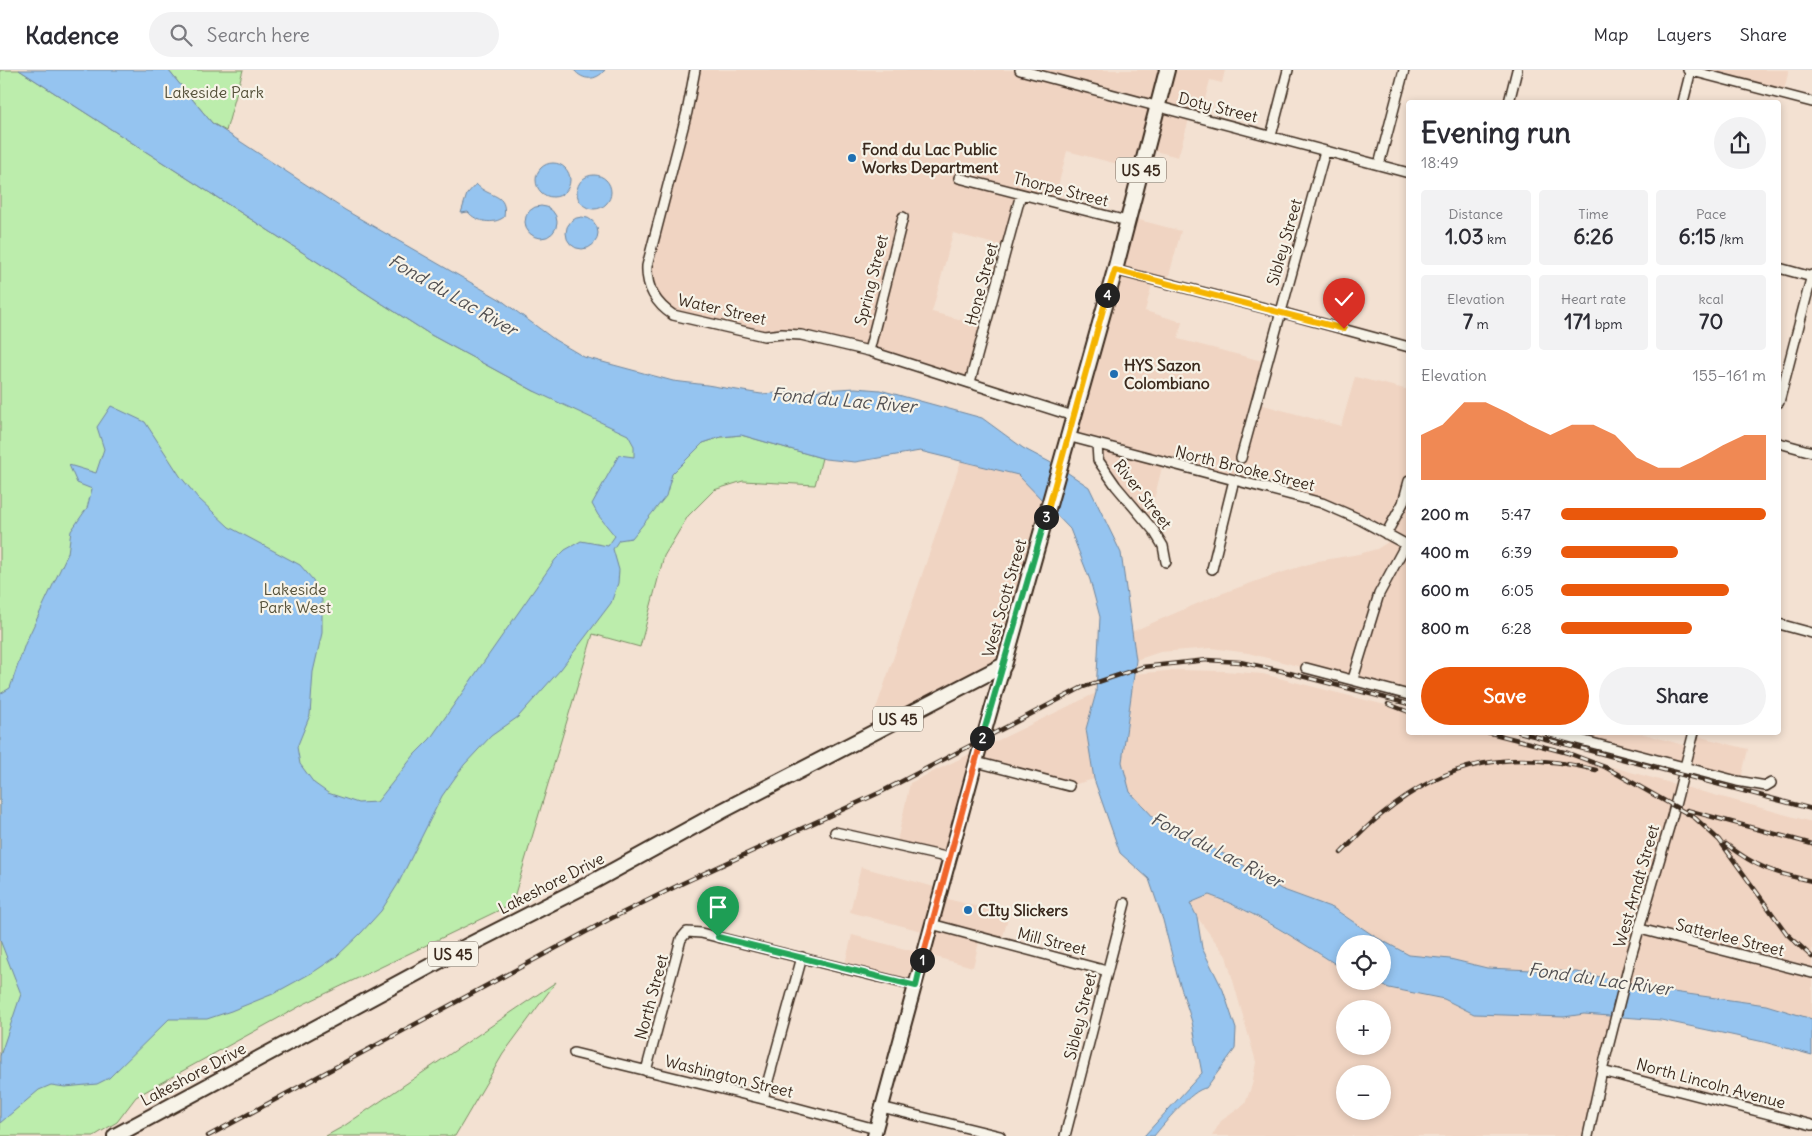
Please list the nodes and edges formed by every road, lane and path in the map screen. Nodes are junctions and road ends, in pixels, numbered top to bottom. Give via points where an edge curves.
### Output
1 (695, 70) edge
2 (1020, 70) edge
3 (1167, 70) edge
4 (1288, 70) edge
5 (1404, 70) edge
6 (1517, 70) edge
7 (1690, 70) edge
8 (1510, 100) edge
9 (1683, 100) edge
10 (1812, 102) edge
11 (1158, 107) junction
12 (1270, 136) junction
13 (1325, 151) junction
14 (1379, 165) junction
15 (1406, 172) edge
16 (959, 178) dead end
17 (1021, 194) junction
18 (903, 218) dead end
19 (1127, 221) junction
20 (1781, 268) edge
21 (1115, 270) junction
22 (1812, 276) edge
23 (1280, 312) junction
24 (1406, 346) edge
25 (869, 351) junction
26 (970, 382) junction
27 (1781, 394) edge
28 (1073, 416) junction
29 (1067, 436) junction
30 (1097, 444) junction
31 (1781, 444) edge
32 (1812, 452) edge
33 (1241, 458) dead end
34 (1234, 480) junction
35 (1406, 492) edge
36 (1386, 534) junction
37 (1406, 544) edge
38 (1406, 547) edge
39 (1166, 562) dead end
40 (1212, 569) dead end
41 (1781, 625) edge
42 (1812, 633) edge
43 (1004, 665) junction
44 (1306, 668) dead end
45 (1352, 679) junction
46 (1406, 693) edge
47 (1561, 735) edge
48 (1693, 735) edge
49 (976, 762) junction
50 (1685, 768) junction
51 (1771, 783) dead end
52 (1069, 786) dead end
53 (835, 832) dead end
54 (950, 858) junction
55 (1125, 903) dead end
56 (932, 924) junction
57 (1640, 929) junction
58 (802, 957) junction
59 (1107, 970) junction
60 (1812, 973) edge
61 (916, 986) junction
62 (574, 1053) dead end
63 (1602, 1070) junction
64 (646, 1071) junction
65 (763, 1099) junction
66 (881, 1107) junction
67 (1812, 1125) edge
68 (875, 1132) edge
69 (970, 1133) edge
70 (115, 1136) edge
71 (1000, 1136) edge
72 (1065, 1136) edge
73 (1588, 1136) edge

1 - 25 street, Water Street via 648,262 647,278 654,296 673,315 764,336 801,334
2 - 11 street, Doty Street
3 - 11 main road, West Scott Street / US 45
4 - 12 street
5 - 14 street
6 - 8 street
7 - 9 street
7 - 10 street
11 - 12 street, Doty Street
11 - 19 main road, West Scott Street / US 45
12 - 13 street, Doty Street
13 - 14 street, Doty Street
13 - 23 street, Sibley Street
14 - 15 street, Doty Street
16 - 17 street, Thorpe Street
17 - 19 street, Thorpe Street
17 - 26 street, Hone Street
18 - 25 street, Spring Street
19 - 21 main road, West Scott Street / US 45
20 - 22 street
21 - 23 street
21 - 28 main road, West Scott Street / US 45
22 - 27 street
23 - 24 street
23 - 33 street, Sibley Street
25 - 26 street, Water Street
26 - 28 street, Water Street
28 - 29 main road, West Scott Street / US 45
29 - 30 street, North Brooke Street
29 - 43 main road, West Scott Street / US 45
30 - 34 street, North Brooke Street
30 - 39 street, River Street via 1098,460 1154,531 1163,546
31 - 32 street
34 - 36 street, North Brooke Street via 1337,508
34 - 40 street
35 - 36 street
36 - 37 street, North Brooke Street
38 - 45 street via 1379,594
41 - 42 street
43 - 49 main road, West Scott Street
43 - 70 main road, Lakeshore Drive / US 45 via 722,811
44 - 45 street
45 - 46 street
47 - 50 street
48 - 50 street, West Arndt Street
49 - 52 street
49 - 54 main road, West Scott Street
50 - 51 street via 1758,786
50 - 57 street, West Arndt Street
53 - 54 street
54 - 56 main road, West Scott Street
55 - 59 street, Sibley Street
56 - 59 street, Mill Street
56 - 61 main road, West Scott Street
57 - 60 street, Satterlee Street
57 - 63 street, West Arndt Street
58 - 61 street
58 - 64 street, North Street via 709,934 687,932 681,939
58 - 65 street
59 - 72 street, Sibley Street
61 - 66 main road, West Scott Street
62 - 64 street, Washington Street
63 - 67 street, North Lincoln Avenue
63 - 73 street, West Arndt Street
64 - 65 street, Washington Street
65 - 68 street, Washington Street
66 - 68 main road, West Scott Street
66 - 69 street
69 - 71 street

